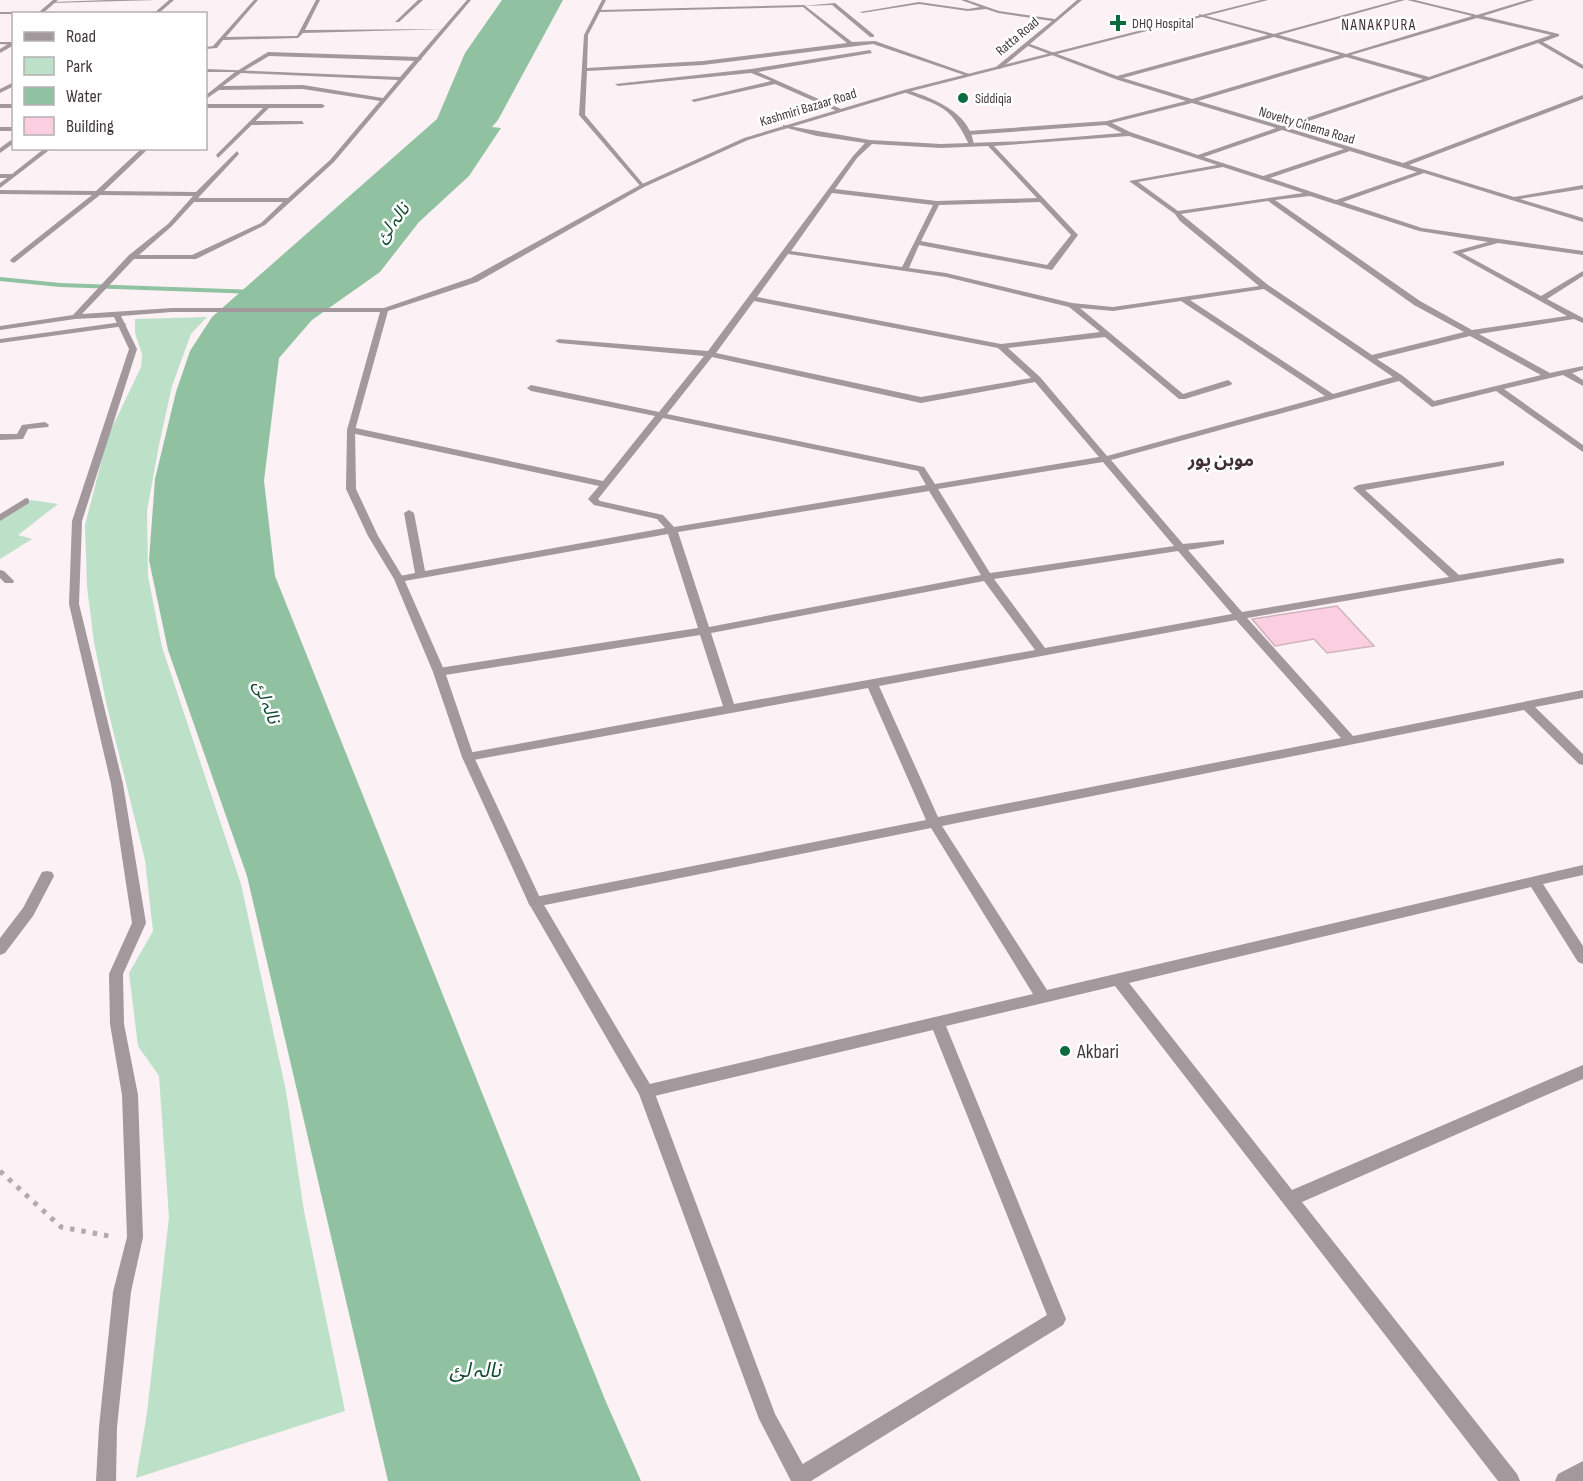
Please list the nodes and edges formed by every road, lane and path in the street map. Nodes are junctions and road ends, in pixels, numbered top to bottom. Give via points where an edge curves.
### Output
1 (155, 0) edge
2 (172, 0) edge
3 (256, 0) edge
4 (318, 0) edge
5 (421, 0) edge
6 (469, 0) edge
7 (604, 0) edge
8 (782, 0) edge
9 (963, 0) edge
10 (1066, 0) edge
11 (1266, 0) edge
12 (1402, 0) edge
13 (1409, 0) edge
14 (1532, 0) edge
15 (1079, 1) edge
16 (54, 2) edge
17 (784, 6) junction
18 (804, 6) junction
19 (986, 8) junction
20 (598, 11) junction
21 (40, 12) edge
22 (157, 12) edge
23 (862, 12) dead end
24 (1201, 15) junction
25 (1478, 16) junction
26 (1055, 20) junction
27 (397, 21) dead end
28 (444, 29) junction
29 (302, 32) junction
30 (872, 36) dead end
31 (1272, 36) junction
32 (223, 39) junction
33 (1538, 41) junction
34 (851, 44) junction
35 (1027, 44) junction
36 (207, 48) edge
37 (870, 52) dead end
38 (1054, 53) junction
39 (1346, 56) junction
40 (419, 59) junction
41 (1583, 67) edge
42 (998, 68) junction
43 (207, 70) edge
44 (584, 70) junction
45 (240, 71) junction
46 (751, 71) junction
47 (969, 75) junction
48 (1118, 78) junction
49 (1428, 78) junction
50 (402, 79) junction
51 (775, 82) junction
52 (618, 84) dead end
53 (217, 88) junction
54 (906, 91) junction
55 (207, 96) edge
56 (1583, 97) edge
57 (384, 100) junction
58 (694, 100) dead end
59 (1192, 101) junction
60 (207, 106) edge
61 (268, 106) junction
62 (322, 106) dead end
63 (840, 110) junction
64 (251, 123) junction
65 (302, 123) dead end
66 (1107, 123) junction
67 (785, 126) junction
68 (1277, 128) junction
69 (968, 133) junction
70 (1129, 134) junction
71 (12, 142) edge
72 (870, 142) junction
73 (972, 145) junction
74 (990, 145) junction
75 (46, 150) edge
76 (144, 150) edge
77 (1348, 150) junction
78 (0, 151) edge
79 (237, 153) dead end
80 (218, 156) dead end
81 (1197, 156) junction
82 (1226, 166) junction
83 (1401, 166) junction
84 (1422, 172) junction
85 (0, 176) edge
86 (14, 176) junction
87 (1264, 178) junction
88 (0, 186) edge
89 (642, 186) junction
90 (1583, 187) edge
91 (831, 191) junction
92 (0, 192) edge
93 (98, 193) junction
94 (1312, 194) junction
95 (196, 197) junction
96 (1513, 197) junction
97 (289, 200) junction
98 (1042, 200) junction
99 (1269, 200) junction
100 (1337, 202) junction
101 (937, 203) junction
102 (1177, 213) junction
103 (1583, 220) edge
104 (1500, 241) junction
105 (917, 242) junction
106 (786, 252) junction
107 (1583, 252) edge
108 (132, 257) junction
109 (14, 261) dead end
110 (905, 269) junction
111 (1583, 273) edge
112 (1265, 287) junction
113 (753, 298) junction
114 (1184, 299) junction
115 (1541, 299) junction
116 (1072, 305) junction
117 (385, 310) junction
118 (117, 313) junction
119 (75, 317) junction
120 (1579, 319) edge
121 (122, 324) junction
122 (0, 328) edge
123 (1471, 333) junction
124 (1107, 334) junction
125 (0, 341) edge
126 (559, 341) dead end
127 (1001, 346) junction
128 (711, 354) junction
129 (1370, 358) junction
130 (1583, 368) edge
131 (1565, 373) junction
132 (1550, 377) junction
133 (1400, 378) junction
134 (1037, 380) junction
135 (1228, 383) dead end
136 (1583, 383) edge
137 (531, 388) dead end
138 (1498, 389) junction
139 (1332, 397) junction
140 (661, 415) junction
141 (45, 425) dead end
142 (351, 430) junction
143 (0, 437) edge
144 (1583, 449) edge
145 (1105, 459) junction
146 (1501, 463) dead end
147 (603, 484) junction
148 (932, 488) junction
149 (26, 501) dead end
150 (409, 513) dead end
151 (0, 519) edge
152 (672, 530) junction
153 (1220, 542) dead end
154 (1181, 548) junction
155 (1560, 561) dead end
156 (0, 573) edge
157 (421, 575) junction
158 (987, 577) junction
159 (399, 579) junction
160 (1457, 579) junction
161 (9, 581) dead end
162 (1239, 616) junction
163 (703, 631) junction
164 (1042, 652) junction
165 (440, 672) junction
166 (872, 683) junction
167 (1583, 694) edge
168 (1526, 705) junction
169 (730, 709) junction
170 (1350, 740) junction
171 (468, 757) junction
172 (1583, 761) edge
173 (934, 823) junction
174 (1583, 870) edge
175 (47, 876) dead end
176 (1534, 881) junction
177 (535, 902) junction
178 (0, 949) edge
179 (1583, 958) edge
180 (1118, 980) junction
181 (1043, 997) junction
182 (937, 1022) junction
183 (1583, 1072) edge
184 (646, 1091) junction
185 (0, 1171) edge
186 (1289, 1199) junction
187 (135, 1237) junction
188 (1583, 1471) edge
189 (801, 1479) edge
190 (106, 1481) edge
191 (1510, 1481) edge
192 (1565, 1481) edge

1 - 16 street
2 - 22 street
3 - 32 street
4 - 29 street
5 - 27 street
6 - 28 street
7 - 20 street
8 - 17 street
9 - 19 street
10 - 15 street
11 - 24 street, Kashmiri Bazaar Road
12 - 31 street
13 - 25 street
14 - 25 street
15 - 26 street, Ratta Road
16 - 21 street
17 - 18 street
17 - 20 street
18 - 30 street via 833,4
18 - 34 street
19 - 23 street via 968,10 919,3
19 - 26 street
20 - 44 street via 585,35
24 - 31 street
24 - 38 street, Kashmiri Bazaar Road
25 - 33 street via 1557,35
25 - 39 street
26 - 35 street, Ratta Road
28 - 29 street
28 - 40 street
29 - 32 street via 298,37
31 - 39 street
31 - 48 street
32 - 36 street via 215,47
33 - 41 street
33 - 49 street
34 - 44 street via 703,63
34 - 47 street via 873,42
35 - 38 street, Novelty Cinema Road
35 - 42 street, Ratta Road
37 - 46 street
38 - 42 street, Kashmiri Bazaar Road
38 - 48 street, Novelty Cinema Road
39 - 49 street
39 - 59 street
40 - 45 street via 268,54
40 - 50 street
42 - 47 street, Kashmiri Bazaar Road
43 - 45 street
44 - 89 street via 582,115
45 - 50 street
45 - 53 street
46 - 51 street
46 - 52 street
47 - 54 street, Kashmiri Bazaar Road
48 - 59 street, Novelty Cinema Road
49 - 68 street
50 - 57 street
51 - 58 street
51 - 63 street
53 - 55 street
53 - 57 street via 303,87
54 - 63 street, Kashmiri Bazaar Road
54 - 69 street via 953,109
56 - 83 street
57 - 97 street via 332,161
59 - 66 street
59 - 68 street, Novelty Cinema Road
60 - 61 street
61 - 62 street
61 - 64 street
63 - 67 street, Kashmiri Bazaar Road
64 - 65 street
64 - 80 street
66 - 69 street
66 - 70 street
67 - 72 street
67 - 89 street, Kashmiri Bazaar Road via 746,139
68 - 77 street, Novelty Cinema Road
68 - 81 street
69 - 73 street
70 - 74 street
70 - 81 street
71 - 78 street
72 - 73 street
72 - 91 street
73 - 74 street
74 - 98 street
75 - 86 street
76 - 93 street
77 - 83 street, Novelty Cinema Road
77 - 87 street
79 - 95 street
81 - 82 street
82 - 87 street
82 - 102 street via 1132,181
83 - 84 street, Novelty Cinema Road
84 - 96 street, Novelty Cinema Road
84 - 100 street
85 - 86 street
86 - 88 street
87 - 94 street
89 - 117 street, Kashmiri Bazaar Road via 474,280
90 - 96 street
91 - 101 street
91 - 106 street
92 - 93 street
93 - 95 street
93 - 109 street
94 - 99 street
94 - 100 street
95 - 97 street
95 - 108 street
96 - 103 street, Novelty Cinema Road
97 - 108 street via 263,224 193,257
98 - 101 street
98 - 105 street via 1075,235 1049,268
99 - 102 street
99 - 123 street via 1417,303
100 - 104 street via 1421,230
101 - 105 street
102 - 112 street
104 - 107 street
104 - 115 street via 1456,252
105 - 110 street
106 - 110 street
106 - 113 street
108 - 119 street
110 - 116 street
111 - 115 street
112 - 114 street
112 - 129 street
113 - 127 street
113 - 128 street
114 - 116 street via 1113,309
114 - 139 street
115 - 120 street
116 - 124 street
117 - 118 street, Kashmiri Bazaar Road
117 - 142 street
118 - 119 street, Kashmiri Bazaar Road
118 - 121 street
119 - 122 street, Kashmiri Bazaar Road
120 - 123 street
121 - 125 street
121 - 187 street via 133,349 77,521 74,604 117,784 139,923 116,974 117,1023 130,1095
123 - 129 street
123 - 132 street
124 - 127 street
124 - 135 street via 1182,396
126 - 128 street
127 - 134 street
128 - 134 street via 921,400
128 - 140 street
129 - 133 street
130 - 131 street
131 - 132 street
131 - 136 street
132 - 138 street
133 - 138 street via 1432,404
133 - 139 street
134 - 145 street
137 - 140 street
138 - 144 street
139 - 145 street
140 - 147 street
140 - 148 street via 921,469
141 - 143 street via 25,427 20,437
142 - 147 street
142 - 159 street via 351,489
145 - 148 street
145 - 154 street
146 - 160 street via 1358,488
147 - 152 street via 594,495 597,503 660,517
148 - 152 street
148 - 158 street
149 - 151 street
150 - 157 street
152 - 157 street
152 - 163 street
153 - 154 street
154 - 158 street
154 - 162 street
155 - 160 street
156 - 161 street
157 - 159 street
158 - 163 street
158 - 164 street
159 - 165 street
160 - 162 street
162 - 164 street
162 - 170 street
163 - 165 street
163 - 169 street
164 - 166 street
165 - 171 street
166 - 169 street
166 - 173 street
167 - 168 street
168 - 170 street
168 - 172 street
169 - 171 street
170 - 173 street
171 - 177 street
173 - 177 street
173 - 181 street
174 - 176 street
175 - 178 street via 28,912
176 - 179 street
176 - 180 street
177 - 184 street
180 - 181 street
180 - 186 street
181 - 182 street
182 - 184 street
182 - 189 street via 1057,1319
183 - 186 street
184 - 189 street via 768,1419
185 - 187 path via 61,1227
186 - 191 street
187 - 190 street via 122,1292
188 - 192 street

